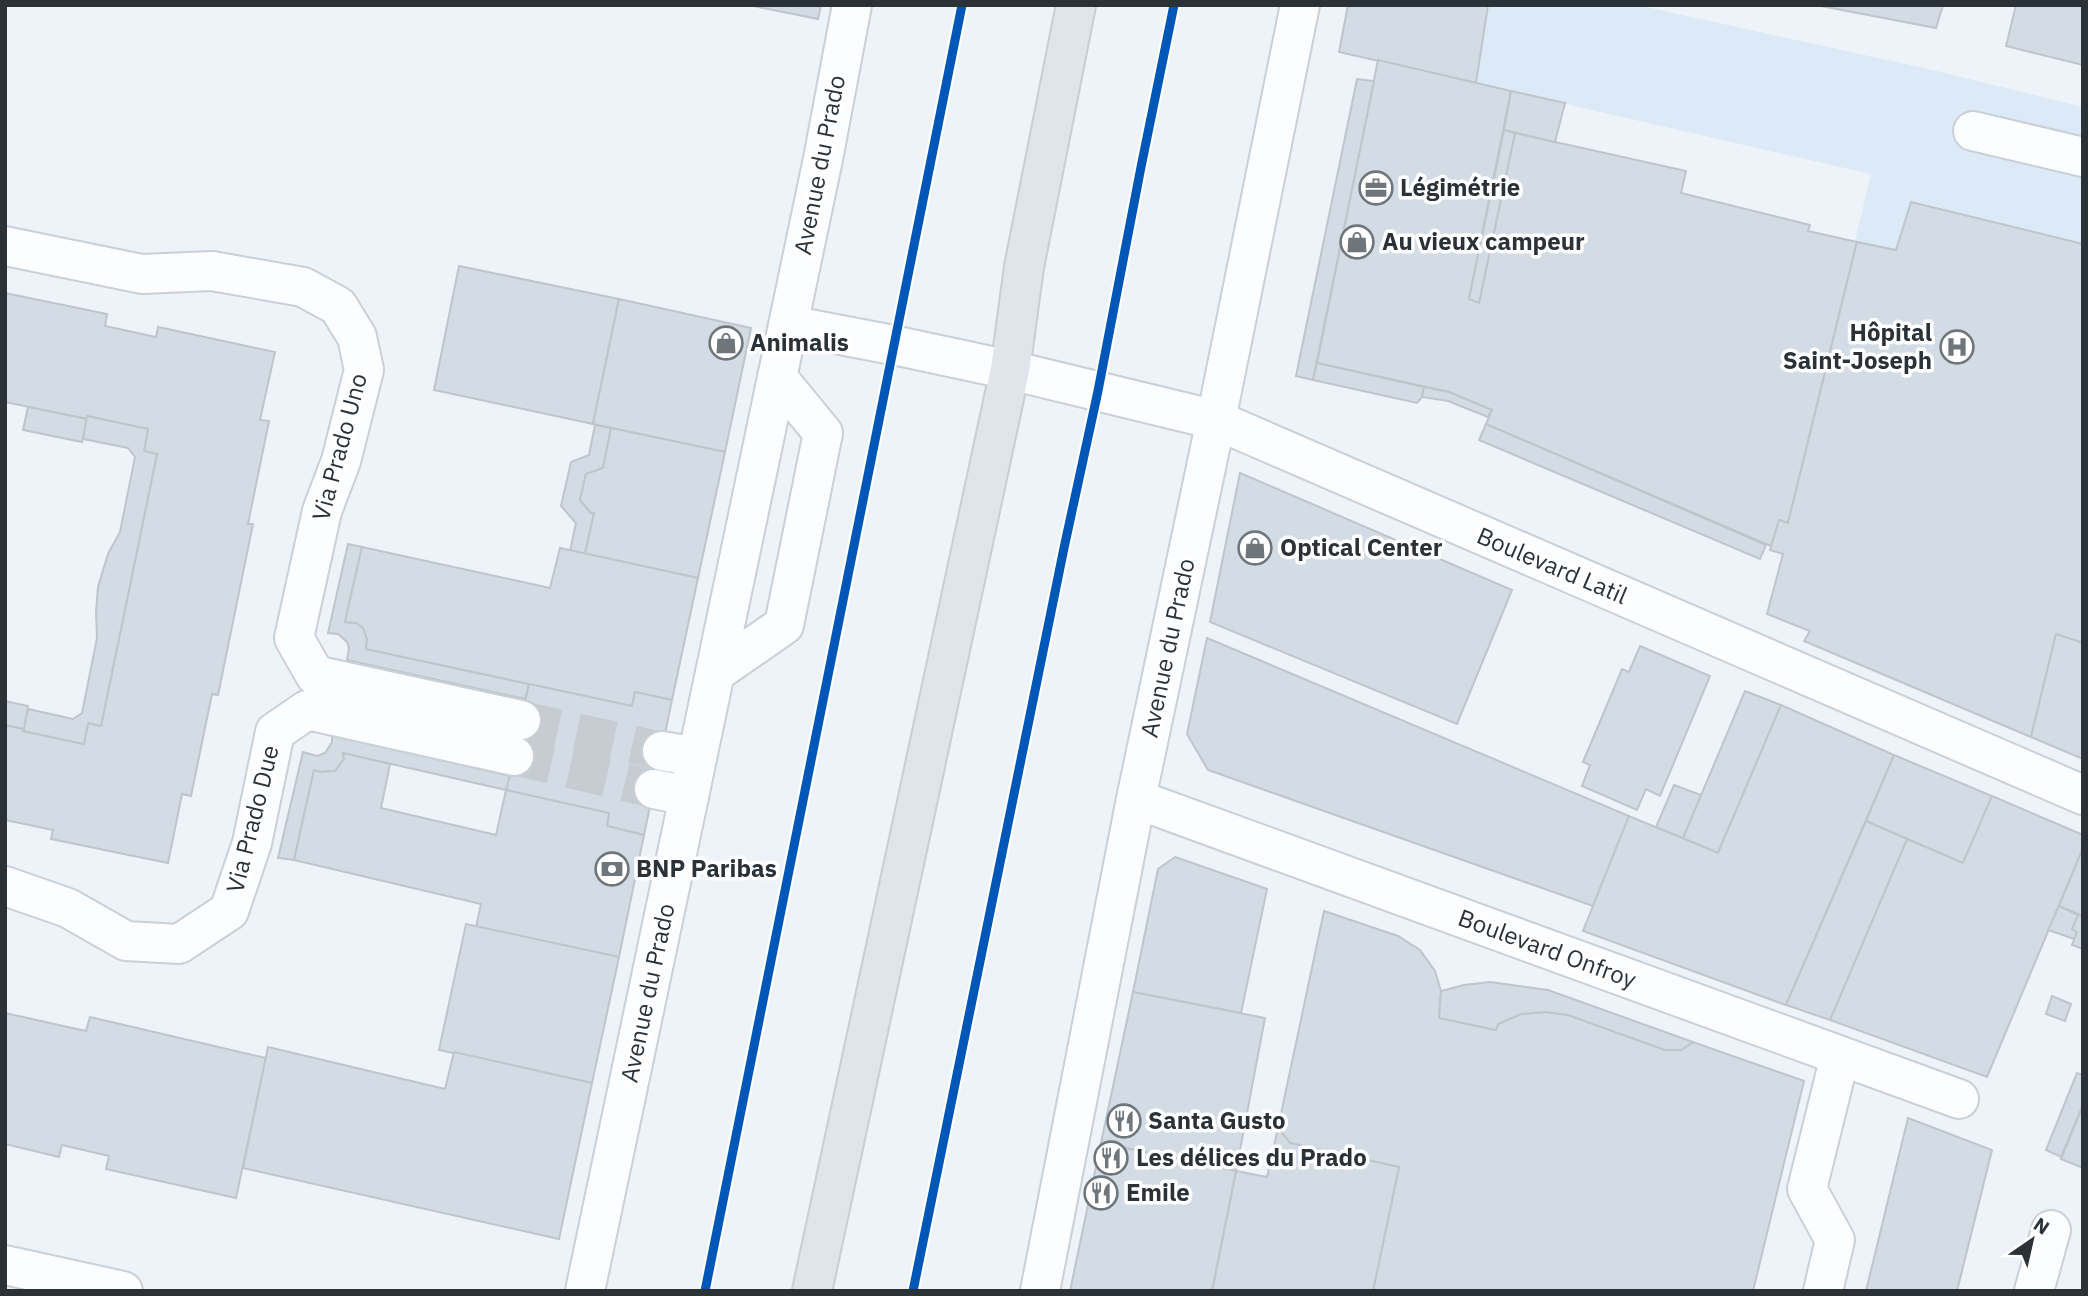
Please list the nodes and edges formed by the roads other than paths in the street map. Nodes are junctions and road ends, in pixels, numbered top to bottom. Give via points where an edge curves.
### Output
1 (852, 5) edge
2 (1076, 5) edge
3 (1300, 5) edge
4 (1973, 131) dead end
5 (2083, 157) edge
6 (5, 246) edge
7 (788, 326) junction
8 (1010, 370) junction
9 (777, 377) junction
10 (1216, 420) junction
11 (715, 673) junction
12 (311, 692) junction
13 (517, 738) tunnel mouth
14 (2083, 795) edge
15 (1136, 799) junction
16 (5, 886) edge
17 (1840, 1056) junction
18 (1959, 1100) dead end
19 (2051, 1230) dead end
20 (5, 1265) edge
21 (123, 1291) edge
22 (585, 1291) edge
23 (812, 1291) edge
24 (1040, 1291) edge
25 (1823, 1291) edge
26 (2034, 1291) edge

1 - 7 street, Avenue du Prado
2 - 8 main road via 1024,267
3 - 10 street, Avenue du Prado
4 - 5 street
6 - 12 street, Via Prado Uno via 142,274 212,271 303,287 338,306 357,337 364,370 341,461 321,511 294,638
7 - 8 street
7 - 9 street, Avenue du Prado
8 - 10 street, Boulevard Latil
8 - 23 main road
9 - 11 street, Avenue du Prado
9 - 11 street via 823,433 784,625
10 - 14 street, Boulevard Latil
10 - 15 street, Avenue du Prado
11 - 22 street, Avenue du Prado via 679,754
12 - 13 street
12 - 16 street, Via Prado Due via 275,732 252,844 229,911 179,944 126,941 68,908
15 - 17 street, Boulevard Onfroy
15 - 24 street, Avenue du Prado
17 - 18 street, Boulevard Onfroy
17 - 25 street via 1807,1189 1835,1240
19 - 26 street
20 - 21 street

